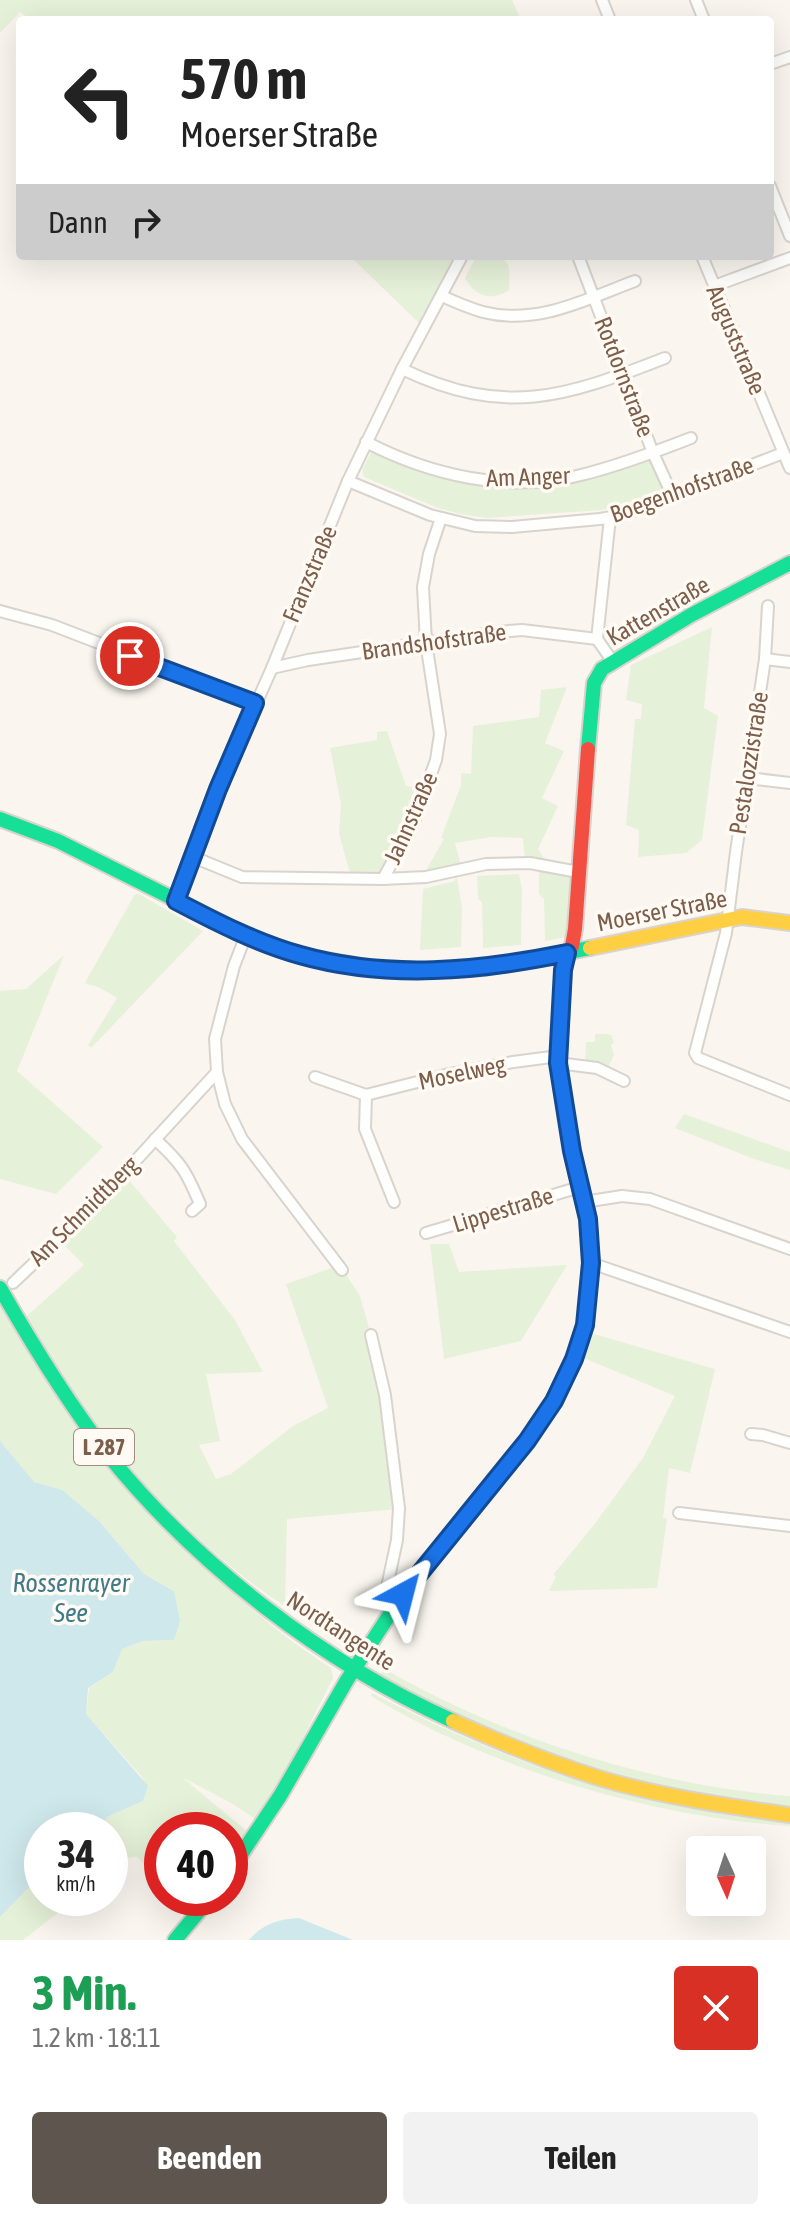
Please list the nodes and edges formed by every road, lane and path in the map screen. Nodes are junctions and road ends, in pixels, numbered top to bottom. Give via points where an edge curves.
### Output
1 (774, 196) edge
2 (790, 236) edge
3 (790, 258) edge
4 (460, 260) edge
5 (580, 260) edge
6 (704, 260) edge
7 (635, 281) dead end
8 (714, 286) junction
9 (442, 296) junction
10 (593, 296) junction
11 (665, 358) dead end
12 (402, 369) junction
13 (623, 374) junction
14 (691, 438) dead end
15 (366, 442) junction
16 (653, 453) junction
17 (783, 453) junction
18 (790, 468) edge
19 (348, 481) junction
20 (673, 497) junction
21 (441, 518) junction
22 (610, 518) junction
23 (790, 563) edge
24 (768, 606) dead end
25 (0, 611) edge
26 (597, 639) junction
27 (426, 642) junction
28 (765, 659) junction
29 (613, 662) junction
30 (790, 662) edge
31 (272, 668) junction
32 (255, 703) junction
33 (748, 778) junction
34 (790, 783) edge
35 (0, 819) edge
36 (193, 857) junction
37 (578, 872) junction
38 (383, 879) junction
39 (176, 901) junction
40 (727, 919) junction
41 (790, 923) edge
42 (246, 935) junction
43 (567, 953) junction
44 (558, 1060) junction
45 (217, 1072) junction
46 (315, 1077) dead end
47 (624, 1081) dead end
48 (366, 1095) junction
49 (790, 1095) edge
50 (155, 1139) junction
51 (580, 1187) junction
52 (394, 1202) dead end
53 (584, 1202) junction
54 (192, 1211) dead end
55 (426, 1233) dead end
56 (790, 1249) edge
57 (591, 1263) junction
58 (342, 1270) dead end
59 (6, 1285) edge
60 (790, 1332) edge
61 (371, 1335) dead end
62 (751, 1434) dead end
63 (790, 1443) edge
64 (679, 1513) dead end
65 (790, 1526) edge
66 (403, 1594) junction
67 (354, 1668) junction
68 (790, 1815) edge
69 (248, 1846) edge
70 (195, 1916) edge
71 (175, 1940) edge

1 - 2 street
3 - 8 street
4 - 9 street, Franzstraße
5 - 10 street, Rotdornstraße
6 - 8 street, Auguststraße
7 - 10 street
8 - 17 street, Auguststraße
9 - 10 street via 486,313 517,316 554,311
9 - 12 street, Franzstraße
10 - 13 street, Rotdornstraße
11 - 13 street
12 - 13 street via 449,389 499,398 552,395
12 - 15 street, Franzstraße
13 - 16 street, Rotdornstraße
14 - 16 street, Am Anger
15 - 16 street, Am Anger via 440,472 509,481 578,476
15 - 19 street, Franzstraße
16 - 20 street, Rotdornstraße
17 - 18 street, Auguststraße
17 - 20 street, Boegenhofstraße
19 - 21 street, Boegenhofstraße
19 - 31 street, Franzstraße
20 - 22 street, Boegenhofstraße
21 - 22 street, Boegenhofstraße via 499,527
21 - 27 street, Jahnstraße via 423,587
22 - 26 street
23 - 29 street, Kattenstraße
24 - 28 street, Pestalozzistraße
25 - 32 street via 52,625
26 - 27 street, Brandshofstraße via 522,630
26 - 29 street
27 - 31 street, Brandshofstraße
27 - 38 street, Jahnstraße via 440,734 436,760 414,822
28 - 30 street
28 - 33 street, Pestalozzistraße
29 - 37 street, Kattenstraße via 594,683
31 - 32 street, Franzstraße
32 - 36 street, Franzstraße
33 - 34 street
33 - 40 street, Pestalozzistraße
35 - 39 street, Moerser Straße via 58,841
36 - 38 street, Jahnstraße via 242,877
36 - 39 street, Franzstraße
37 - 38 street via 530,863 486,864 426,877
37 - 43 street, Kattenstraße via 574,940
39 - 42 street, Moerser Straße
40 - 41 street, Moerser Straße
40 - 43 street, Moerser Straße
40 - 49 street, Pestalozzistraße via 695,1053
42 - 43 street, Moerser Straße via 299,955 378,969 485,968
42 - 45 street via 215,1039
43 - 44 street, Kattenstraße
44 - 47 street, Moselweg via 597,1068
44 - 48 street, Moselweg via 513,1062
44 - 51 street, Kattenstraße
45 - 50 street, Am Schmidtberg
45 - 58 street via 242,1139
46 - 48 street
48 - 52 street via 365,1129
50 - 54 street, Am Schmidtberg via 186,1171 200,1204
50 - 59 street, Am Schmidtberg via 94,1206
51 - 53 street, Kattenstraße
51 - 55 street, Lippestraße
53 - 56 street via 622,1196 650,1199
53 - 57 street, Kattenstraße
57 - 60 street
57 - 66 street, Kattenstraße via 585,1325 554,1401
59 - 67 street, Nordtangente / L 287 via 47,1369 127,1477 237,1585
61 - 66 street via 384,1387 399,1508 387,1587
62 - 63 street
64 - 65 street
66 - 67 street, Kattenstraße
67 - 68 street, Nordtangente / L 287 via 410,1701 545,1762 658,1795
67 - 69 street, Kattenstraße
70 - 71 street

